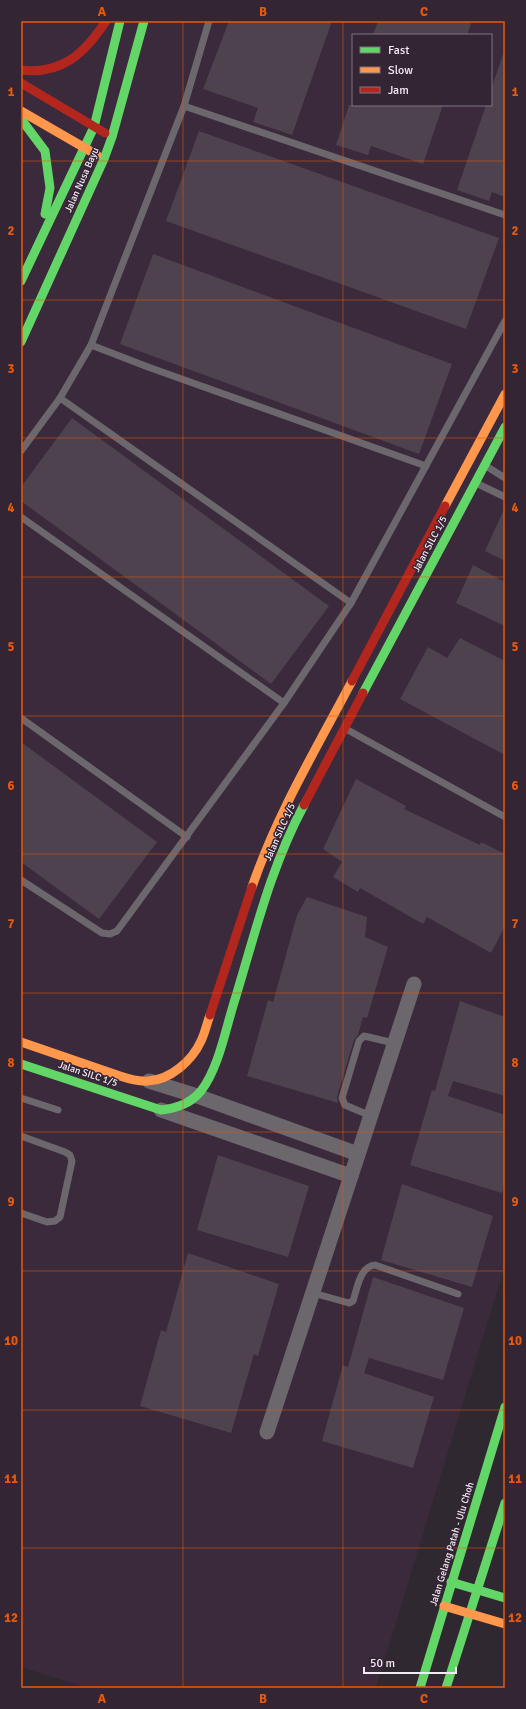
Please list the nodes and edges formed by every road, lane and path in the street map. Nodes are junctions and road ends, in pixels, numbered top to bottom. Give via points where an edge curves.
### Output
1 (106, 21) edge
2 (120, 21) edge
3 (144, 21) edge
4 (209, 21) edge
5 (21, 70) edge
6 (21, 83) edge
7 (184, 106) junction
8 (21, 111) edge
9 (21, 119) edge
10 (94, 127) junction
11 (112, 137) junction
12 (84, 148) junction
13 (104, 160) junction
14 (505, 215) edge
15 (39, 244) junction
16 (21, 281) edge
17 (505, 321) edge
18 (21, 342) edge
19 (91, 345) junction
20 (505, 394) edge
21 (60, 398) junction
22 (505, 427) edge
23 (21, 451) edge
24 (484, 465) junction
25 (426, 466) junction
26 (505, 478) edge
27 (475, 482) junction
28 (505, 497) edge
29 (21, 517) edge
30 (351, 603) junction
31 (284, 703) junction
32 (21, 718) edge
33 (344, 728) junction
34 (505, 817) edge
35 (187, 837) junction
36 (21, 880) edge
37 (414, 984) dead end
38 (21, 1042) edge
39 (394, 1043) junction
40 (21, 1064) edge
41 (149, 1081) junction
42 (197, 1096) junction
43 (21, 1098) edge
44 (58, 1110) dead end
45 (162, 1110) junction
46 (371, 1116) junction
47 (292, 1130) junction
48 (21, 1136) edge
49 (284, 1153) junction
50 (358, 1154) junction
51 (351, 1176) junction
52 (21, 1213) edge
53 (313, 1293) junction
54 (458, 1294) dead end
55 (505, 1407) edge
56 (267, 1432) dead end
57 (505, 1503) edge
58 (450, 1582) junction
59 (478, 1590) junction
60 (505, 1598) edge
61 (444, 1606) junction
62 (470, 1613) junction
63 (505, 1624) edge
64 (420, 1688) edge
65 (446, 1688) edge

1 - 5 street via 93,41 66,64 36,72
2 - 10 street, Jalan Nusa Bayu
3 - 11 street, Jalan Nusa Bayu
4 - 7 lane
6 - 10 street
7 - 14 lane
7 - 19 lane
8 - 12 street
9 - 15 street via 46,151 50,188
10 - 11 street
10 - 12 street, Jalan Nusa Bayu
11 - 13 street, Jalan Nusa Bayu
12 - 13 street
12 - 15 street, Jalan Nusa Bayu
13 - 18 street, Jalan Nusa Bayu
15 - 16 street, Jalan Nusa Bayu
17 - 25 lane
19 - 21 lane
19 - 25 lane
20 - 41 street, Jalan SILC 1/5 via 279,818 264,852 202,1041 188,1061 173,1073
21 - 23 lane
21 - 30 lane
22 - 24 street, Jalan SILC 1/5
24 - 26 lane
24 - 27 street, Jalan SILC 1/5
25 - 30 lane
27 - 28 lane
27 - 33 street, Jalan SILC 1/5
29 - 31 lane
30 - 31 lane
31 - 35 lane
32 - 35 lane
33 - 34 lane
33 - 42 street, Jalan SILC 1/5 via 291,829 278,861 219,1051 207,1081
35 - 36 lane via 117,931 110,934 102,933
37 - 39 street
38 - 41 street, Jalan SILC 1/5 via 125,1078
39 - 46 street
39 - 46 lane via 364,1036 359,1041 342,1098 345,1105
40 - 45 street, Jalan SILC 1/5
41 - 42 street
42 - 45 street, Jalan SILC 1/5 via 182,1105
42 - 47 street
43 - 44 lane
45 - 49 street
46 - 50 street
47 - 49 street
47 - 50 street
48 - 52 lane via 65,1152 72,1161 60,1217 55,1222 47,1222
49 - 51 street
50 - 51 street
51 - 53 street
53 - 54 lane via 349,1303 353,1301 364,1270 369,1265 375,1265
53 - 56 street
55 - 58 street, Jalan Gelang Patah - Ulu Choh via 470,1526
57 - 59 street
58 - 59 street
58 - 61 street, Jalan Gelang Patah - Ulu Choh
59 - 60 street
59 - 62 street
61 - 62 street
61 - 64 street, Jalan Gelang Patah - Ulu Choh
62 - 63 street
62 - 65 street

